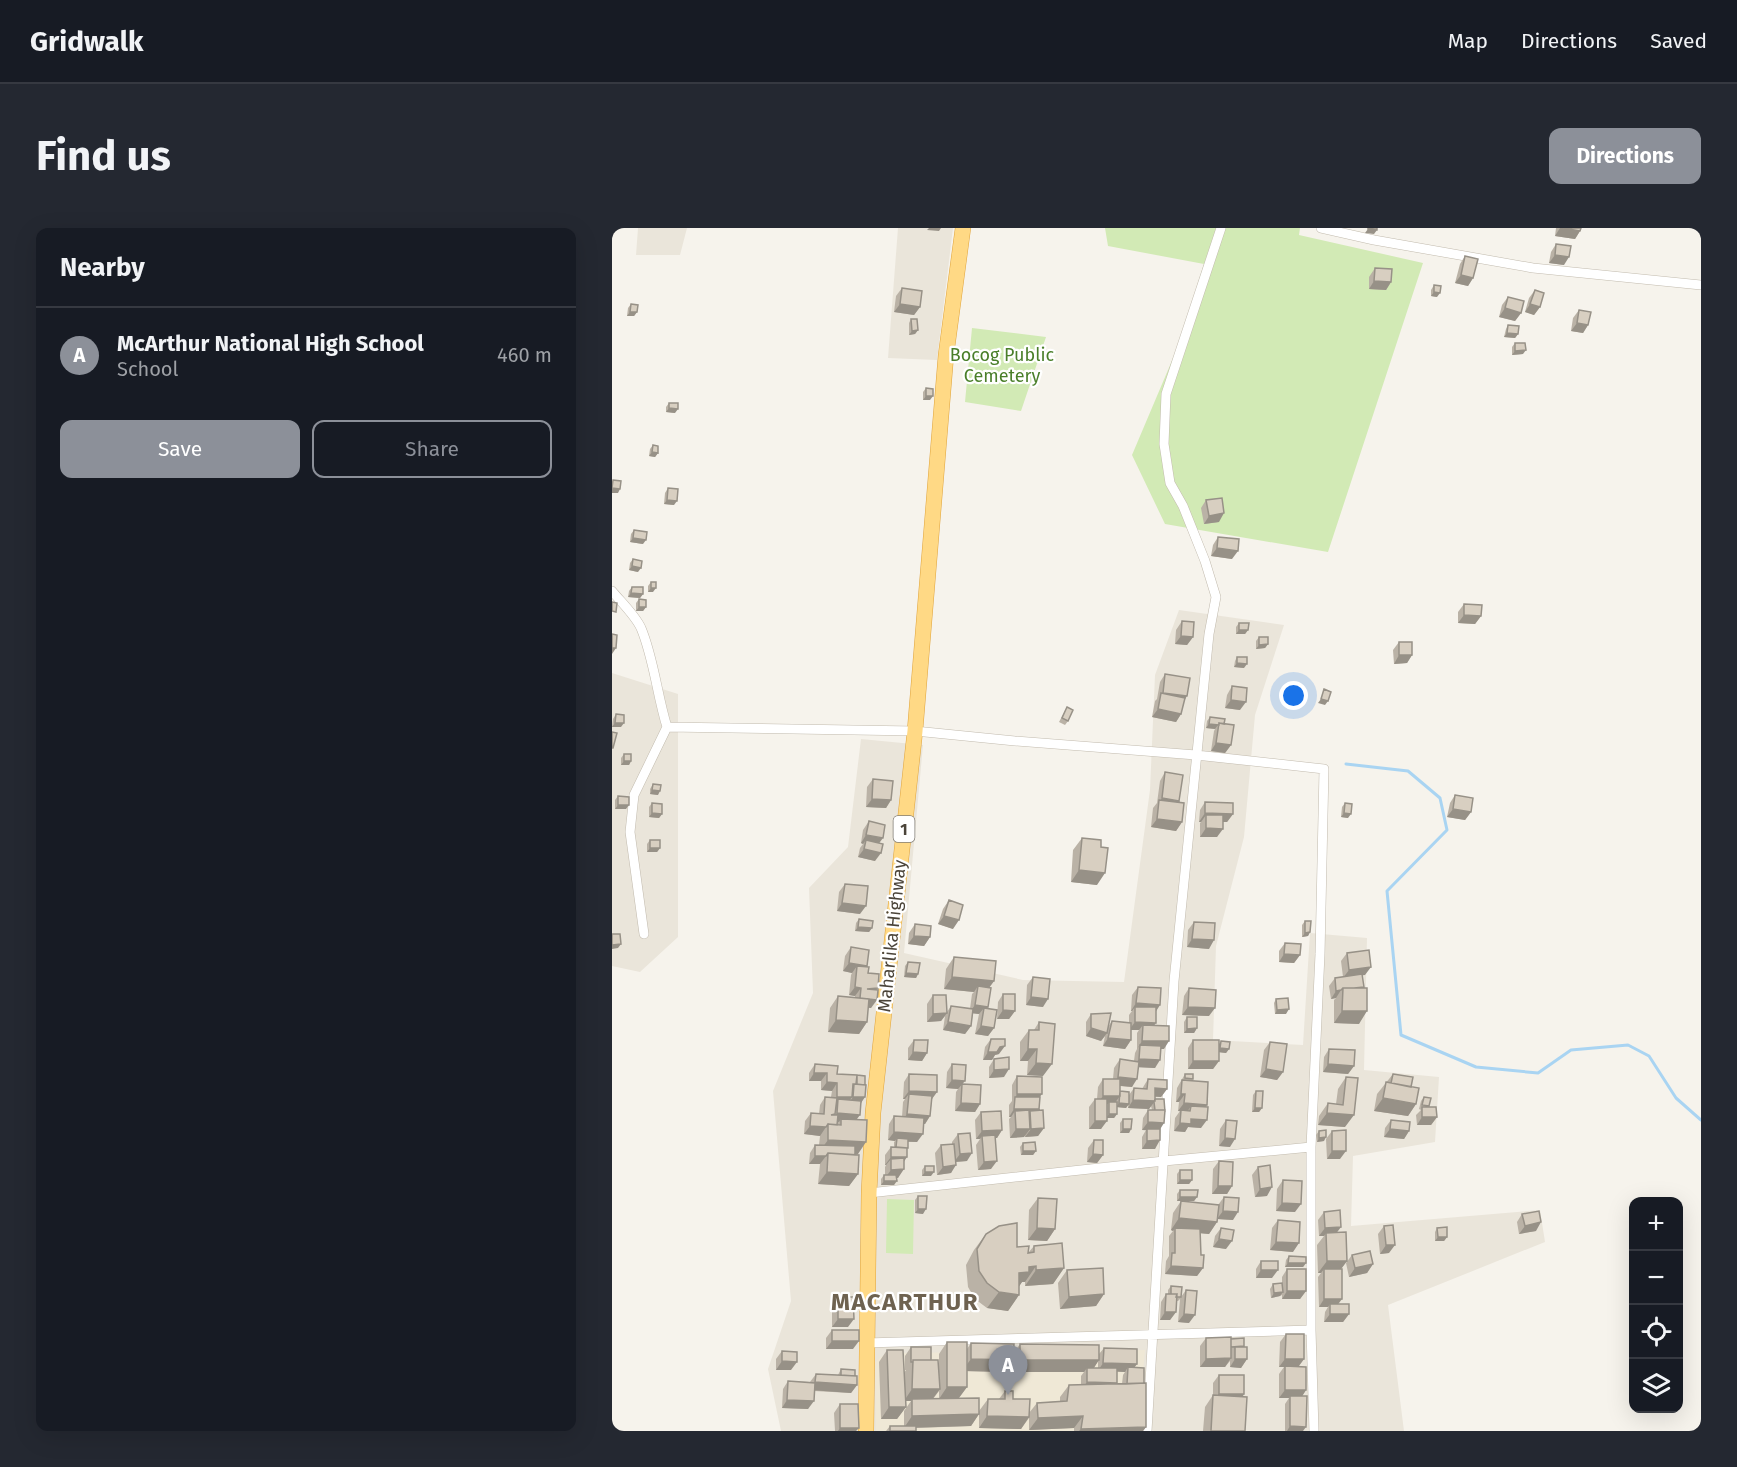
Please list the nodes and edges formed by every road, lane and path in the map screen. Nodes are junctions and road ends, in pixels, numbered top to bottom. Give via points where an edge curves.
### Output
1 (963, 228) edge
2 (1221, 228) edge
3 (1322, 228) edge
4 (1701, 285) edge
5 (612, 591) edge
6 (667, 727) junction
7 (915, 731) junction
8 (1196, 755) junction
9 (644, 934) dead end
10 (1311, 1147) junction
11 (1164, 1161) junction
12 (869, 1193) junction
13 (1311, 1330) junction
14 (1153, 1335) junction
15 (866, 1342) junction
16 (866, 1431) edge
17 (1146, 1431) edge
18 (1314, 1431) edge

1 - 7 highway, Maharlika Highway / 1 via 946,355
2 - 8 street via 1166,394 1164,444 1170,483 1201,550 1215,597
3 - 4 street via 1533,268
5 - 6 street via 640,626
6 - 7 street
6 - 9 street via 634,795 630,832
7 - 8 street
7 - 12 highway, Maharlika Highway / 1 via 880,1041
8 - 10 street via 1324,769
8 - 11 street via 1174,981
10 - 11 street
10 - 13 street
11 - 12 street
11 - 14 street
12 - 15 highway, Maharlika Highway / 1
13 - 14 street
13 - 18 street
14 - 15 street
14 - 17 street
15 - 16 highway, Maharlika Highway / 1

